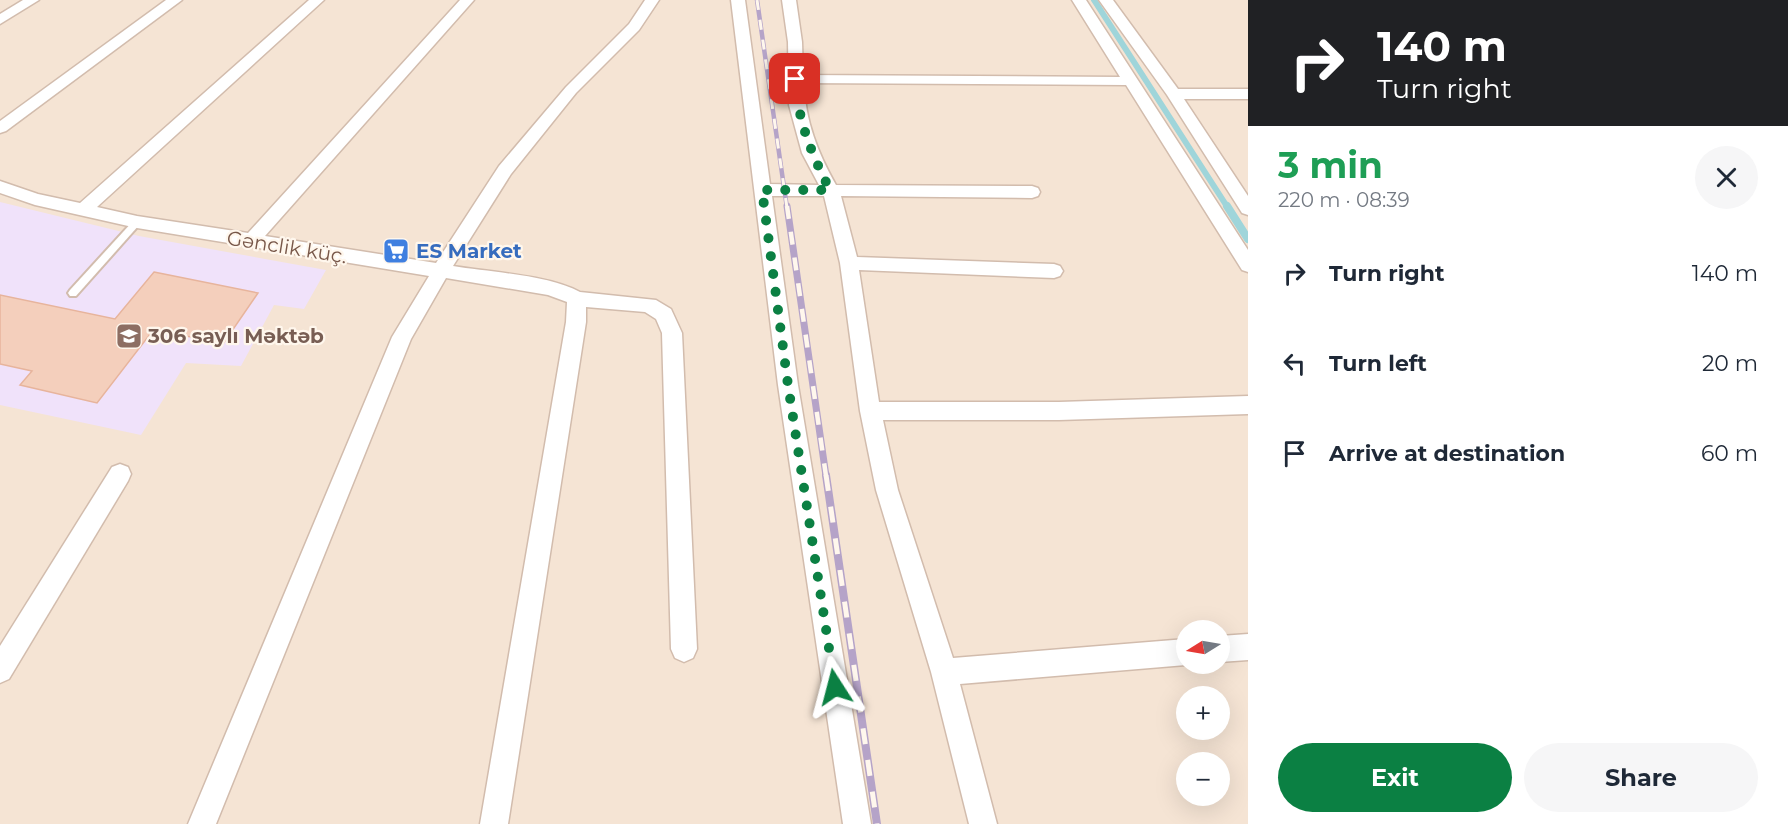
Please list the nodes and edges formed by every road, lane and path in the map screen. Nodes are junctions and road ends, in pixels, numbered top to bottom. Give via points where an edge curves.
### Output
1 (32, 0) edge
2 (175, 0) edge
3 (317, 0) edge
4 (467, 0) edge
5 (652, 0) edge
6 (738, 0) edge
7 (789, 0) edge
8 (1079, 0) edge
9 (1106, 0) edge
10 (0, 20) edge
11 (795, 79) junction
12 (1132, 81) junction
13 (1174, 94) junction
14 (1248, 94) edge
15 (0, 128) edge
16 (0, 187) edge
17 (762, 190) junction
18 (830, 190) junction
19 (1032, 192) dead end
20 (1248, 209) edge
21 (83, 210) junction
22 (137, 222) junction
23 (251, 241) junction
24 (849, 263) junction
25 (1248, 265) edge
26 (1054, 271) dead end
27 (440, 272) junction
28 (73, 293) dead end
29 (576, 299) junction
30 (1248, 405) edge
31 (870, 411) junction
32 (120, 474) dead end
33 (1248, 647) edge
34 (1230, 648) edge
35 (684, 649) dead end
36 (1176, 653) edge
37 (0, 670) edge
38 (944, 672) junction
39 (202, 824) edge
40 (494, 824) edge
41 (857, 824) edge
42 (983, 824) edge

1 - 10 street
2 - 15 street
3 - 21 street
4 - 23 street
5 - 27 street via 634,27 570,90 505,170
6 - 17 street
7 - 11 street
8 - 12 street
9 - 13 street
11 - 12 street
11 - 18 street via 803,132
12 - 25 street
13 - 14 street
13 - 20 street
16 - 21 street, Gənclik küç.
17 - 18 street
17 - 41 street via 788,385
18 - 19 street
18 - 24 street
21 - 22 street, Gənclik küç.
22 - 23 street, Gənclik küç.
22 - 28 lane
23 - 27 street, Gənclik küç.
24 - 26 street
24 - 31 street
27 - 29 street, Gənclik küç. via 548,288
27 - 39 street via 402,337
29 - 35 street, Gənclik küç. via 649,305 664,314 672,333
29 - 40 street via 576,322
30 - 31 street via 1076,413
31 - 38 street via 887,490
32 - 37 street
33 - 34 street
36 - 38 street
38 - 42 street

